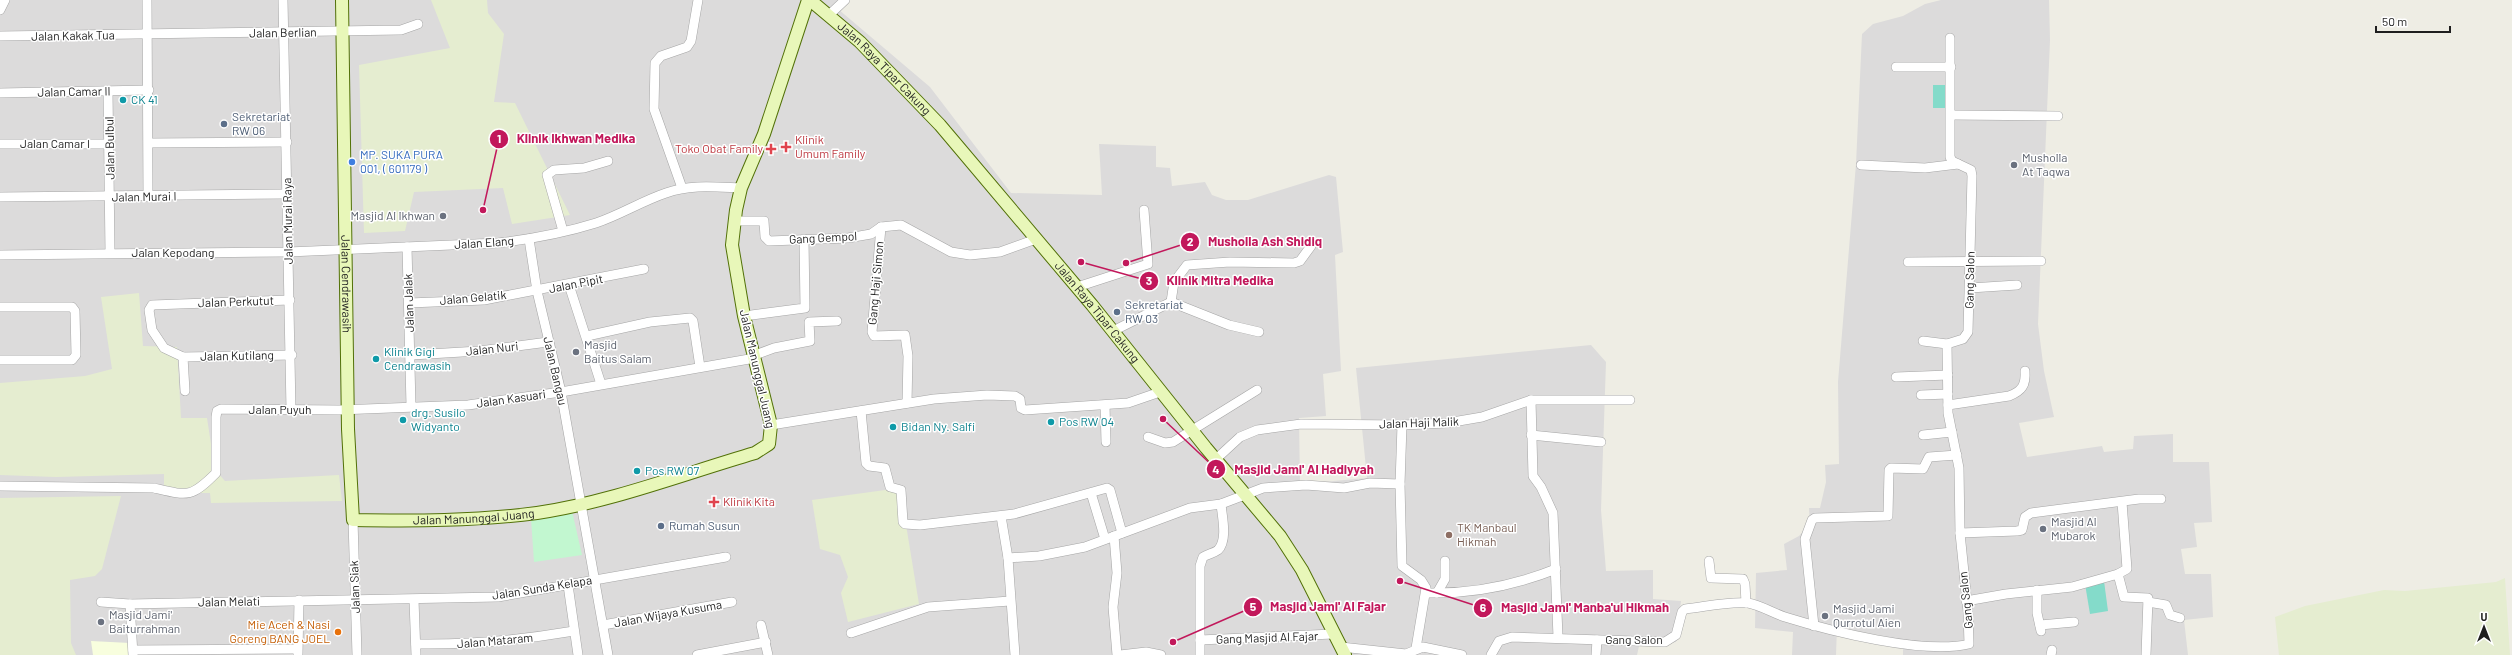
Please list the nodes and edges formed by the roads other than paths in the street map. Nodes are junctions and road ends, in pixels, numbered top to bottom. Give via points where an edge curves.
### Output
1 (5, 0) edge
2 (147, 0) edge
3 (283, 0) edge
4 (342, 0) edge
5 (698, 0) edge
6 (809, 0) edge
7 (845, 0) edge
8 (0, 10) edge
9 (829, 15) junction
10 (418, 24) dead end
11 (283, 32) junction
12 (342, 32) junction
13 (147, 35) junction
14 (0, 36) edge
15 (1950, 38) dead end
16 (1896, 67) dead end
17 (1951, 67) junction
18 (149, 90) junction
19 (108, 91) junction
20 (0, 93) edge
21 (1951, 115) junction
22 (2058, 116) dead end
23 (149, 142) junction
24 (287, 142) junction
25 (0, 144) edge
26 (109, 144) junction
27 (608, 161) dead end
28 (1861, 164) dead end
29 (1958, 164) junction
30 (682, 188) junction
31 (741, 188) junction
32 (288, 194) junction
33 (111, 197) junction
34 (148, 197) junction
35 (0, 198) edge
36 (1144, 210) dead end
37 (735, 220) junction
38 (881, 227) junction
39 (563, 231) junction
40 (529, 239) junction
41 (804, 239) junction
42 (1036, 239) junction
43 (1311, 246) dead end
44 (407, 247) junction
45 (346, 250) junction
46 (288, 252) junction
47 (110, 254) junction
48 (0, 255) edge
49 (1908, 262) dead end
50 (1971, 262) junction
51 (2041, 262) dead end
52 (644, 270) dead end
53 (569, 285) junction
54 (2016, 285) dead end
55 (1077, 287) junction
56 (1970, 288) junction
57 (537, 291) junction
58 (290, 300) junction
59 (1171, 302) junction
60 (409, 303) junction
61 (182, 304) joint
62 (0, 308) edge
63 (744, 316) junction
64 (837, 321) dead end
65 (1113, 331) junction
66 (1259, 332) dead end
67 (587, 336) junction
68 (1923, 341) dead end
69 (548, 342) junction
70 (1947, 344) junction
71 (292, 355) junction
72 (412, 355) junction
73 (183, 357) junction
74 (755, 357) junction
75 (0, 360) edge
76 (700, 367) junction
77 (2024, 371) dead end
78 (1948, 374) junction
79 (1896, 377) dead end
80 (601, 384) junction
81 (185, 390) dead end
82 (1256, 390) dead end
83 (561, 392) junction
84 (1160, 392) junction
85 (1948, 394) junction
86 (1921, 395) dead end
87 (1531, 400) junction
88 (1630, 400) dead end
89 (907, 403) junction
90 (1106, 405) junction
91 (1948, 405) junction
92 (411, 406) junction
93 (348, 409) junction
94 (291, 410) junction
95 (862, 411) junction
96 (771, 425) junction
97 (1402, 425) junction
98 (1191, 431) junction
99 (1952, 432) junction
100 (1531, 435) junction
101 (1923, 435) dead end
102 (1148, 437) dead end
103 (1106, 442) dead end
104 (1601, 442) dead end
105 (1957, 455) junction
106 (1215, 460) junction
107 (1400, 484) junction
108 (0, 486) edge
109 (1091, 493) junction
110 (1246, 494) junction
111 (2161, 499) dead end
112 (2122, 502) junction
113 (580, 503) junction
114 (1221, 504) junction
115 (1001, 516) junction
116 (353, 520) junction
117 (1960, 534) junction
118 (1114, 536) junction
119 (726, 557) dead end
120 (1008, 558) junction
121 (1445, 561) dead end
122 (1708, 561) dead end
123 (1556, 569) junction
124 (2118, 574) junction
125 (595, 580) junction
126 (568, 585) junction
127 (2037, 590) junction
128 (1426, 593) junction
129 (1437, 593) junction
130 (299, 600) junction
131 (356, 600) junction
132 (414, 600) junction
133 (1966, 600) junction
134 (1010, 601) junction
135 (101, 602) dead end
136 (732, 602) dead end
137 (2148, 602) junction
138 (1746, 603) junction
139 (130, 604) junction
140 (2180, 618) dead end
141 (2074, 622) dead end
142 (761, 624) dead end
143 (603, 625) junction
144 (1814, 626) junction
145 (574, 630) junction
146 (851, 633) dead end
147 (1333, 634) junction
148 (1558, 637) junction
149 (1200, 640) junction
150 (1597, 640) junction
151 (766, 642) junction
152 (416, 644) junction
153 (1416, 648) junction
154 (1343, 651) edge
155 (297, 652) edge
156 (1937, 652) edge
157 (133, 653) edge
158 (357, 655) edge
159 (416, 655) edge
160 (578, 655) edge
161 (608, 655) edge
162 (697, 655) edge
163 (768, 655) edge
164 (1015, 655) edge
165 (1117, 655) edge
166 (1120, 655) edge
167 (1162, 655) edge
168 (1200, 655) edge
169 (1462, 655) edge
170 (1491, 655) edge
171 (1596, 655) edge
172 (2146, 655) edge

1 - 8 street
2 - 13 street
3 - 11 street, Jalan Murai Raya
4 - 12 street, Jalan Cendrawasih
5 - 30 street via 691,40 687,47 661,56 655,63 654,109
6 - 9 street, Jalan Raya Tipar Cakung
6 - 31 street, Jalan Manunggal Juang via 764,134
7 - 9 street
9 - 42 street, Jalan Raya Tipar Cakung via 860,42 940,125
10 - 12 street, Jalan Berlian via 405,30
11 - 12 street, Jalan Berlian
11 - 13 street, Jalan Berlian
11 - 24 street, Jalan Murai Raya
12 - 45 street, Jalan Cendrawasih
13 - 14 street, Jalan Kakak Tua
13 - 18 street
15 - 17 street
16 - 17 street
17 - 21 street
18 - 19 street, Jalan Camar II
18 - 23 street
19 - 20 street, Jalan Camar II
19 - 26 street, Jalan Bulbul
21 - 22 street
21 - 29 street, Gang Salon via 1950,157
23 - 24 street
23 - 34 street
24 - 32 street, Jalan Murai Raya
25 - 26 street, Jalan Camar I
26 - 33 street, Jalan Bulbul
27 - 39 street via 584,168 554,170 547,174 546,179
28 - 29 street via 1925,168
29 - 50 street, Gang Salon via 1971,170 1972,176
30 - 31 street, Jalan Elang
30 - 39 street, Jalan Elang via 596,223
31 - 37 street, Jalan Manunggal Juang
32 - 34 street, Jalan Murai I
32 - 46 street, Jalan Murai Raya
33 - 34 street, Jalan Murai I
33 - 35 street, Jalan Murai I
33 - 47 street, Jalan Bulbul
36 - 55 street via 1148,264
37 - 41 street, Gang Gempol via 764,221 765,237 769,241
37 - 63 street, Jalan Manunggal Juang via 732,256
38 - 41 street, Gang Gempol via 871,234 861,236
38 - 42 street, Gang Gempol via 901,225 951,252 970,255 1000,252
38 - 89 street, Gang Haji Simon via 872,332 874,336 905,335 908,356
39 - 40 street, Jalan Elang
40 - 44 street, Jalan Elang
40 - 57 street, Jalan Bangau
41 - 63 street via 805,308
42 - 55 street, Jalan Raya Tipar Cakung
43 - 59 street via 1300,261 1294,263 1230,262 1187,265 1174,282
44 - 45 street, Jalan Elang
44 - 60 street, Jalan Jalak
45 - 46 street, Jalan Kepodang
45 - 93 street, Jalan Cendrawasih
46 - 47 street, Jalan Kepodang
46 - 58 street, Jalan Murai Raya
47 - 48 street, Jalan Kepodang
49 - 50 street
50 - 51 street
50 - 56 street, Gang Salon
52 - 53 street, Jalan Pipit
53 - 57 street, Jalan Pipit
53 - 67 street
54 - 56 street
55 - 65 street, Jalan Raya Tipar Cakung
56 - 70 street, Gang Salon via 1967,336
57 - 60 street, Jalan Gelatik via 484,300
57 - 69 street, Jalan Bangau
58 - 61 street, Jalan Perkutut
58 - 71 street, Jalan Murai Raya
59 - 65 street
59 - 66 street via 1229,325
60 - 72 street, Jalan Jalak
61 - 73 street, Jalan Kutilang via 152,305 149,318 152,330 164,348
62 - 75 street via 72,307 75,311 75,359
63 - 74 street, Jalan Manunggal Juang
64 - 74 street, Jalan Kasuari via 809,322 810,341 774,348
65 - 84 street, Jalan Raya Tipar Cakung
67 - 76 street via 650,322 690,318 693,321
67 - 80 street
68 - 70 street
69 - 72 street, Jalan Nuri via 479,351
69 - 83 street, Jalan Bangau
70 - 78 street, Gang Salon
71 - 73 street, Jalan Kutilang
71 - 94 street, Jalan Murai Raya
72 - 92 street, Jalan Jalak
73 - 81 street, Jalan Kutilang
74 - 76 street, Jalan Kasuari
74 - 96 street, Jalan Manunggal Juang
76 - 80 street, Jalan Kasuari
77 - 91 street via 2025,382 2018,392 2009,396
78 - 79 street
78 - 85 street, Gang Salon
80 - 83 street, Jalan Kasuari
82 - 98 street
83 - 92 street, Jalan Kasuari via 468,405
83 - 113 street, Jalan Bangau
84 - 90 street via 1133,402
84 - 98 street, Jalan Raya Tipar Cakung
85 - 86 street
85 - 91 street, Gang Salon
87 - 88 street, Jalan Haji Malik
87 - 97 street, Jalan Haji Malik via 1469,420
87 - 100 street
89 - 90 street via 987,395 1018,396 1021,408 1025,410
89 - 95 street
90 - 103 street
91 - 99 street, Gang Salon
92 - 93 street, Jalan Kasuari
93 - 94 street, Jalan Puyuh
93 - 116 street, Jalan Cendrawasih
94 - 108 street, Jalan Puyuh via 217,411 216,473 199,490 192,493 154,488
95 - 96 street
95 - 115 street via 866,463 869,466 885,468 888,485 900,489 905,524 920,525
96 - 113 street, Jalan Manunggal Juang via 769,444 755,453 647,487
97 - 106 street, Jalan Haji Malik via 1301,424 1258,430 1240,437
97 - 107 street
98 - 102 street via 1169,443
98 - 106 street, Jalan Raya Tipar Cakung
99 - 101 street
99 - 105 street, Gang Salon
100 - 104 street
100 - 123 street via 1533,476 1553,511
105 - 117 street, Gang Salon
105 - 144 street via 1929,457 1923,469 1891,468 1888,516 1812,520 1805,539
106 - 110 street, Jalan Raya Tipar Cakung
107 - 110 street via 1370,483 1344,488 1276,487
107 - 128 street via 1402,566 1421,580
109 - 115 street
109 - 118 street
109 - 118 street via 1107,488 1110,490
110 - 114 street
110 - 147 street, Jalan Raya Tipar Cakung via 1280,536 1302,570
111 - 112 street
112 - 117 street via 2031,513 2025,518 2022,530 2017,531
112 - 124 street via 2127,568
113 - 116 street, Jalan Manunggal Juang via 538,512 477,519
113 - 125 street, Jalan Bangau
114 - 118 street via 1190,508
114 - 149 street via 1221,545 1203,557 1200,566
115 - 120 street
116 - 131 street, Jalan Siak
117 - 133 street, Gang Salon
118 - 120 street via 1085,547 1039,556
118 - 165 street via 1117,573 1113,607
119 - 125 street, Jalan Sunda Kelapa
120 - 134 street
121 - 129 street via 1445,580
122 - 138 street via 1710,578 1742,579 1746,584
123 - 129 street via 1529,580 1460,592
123 - 148 street
124 - 127 street via 2072,587
124 - 137 street via 2124,597 2144,596
125 - 126 street, Jalan Sunda Kelapa
125 - 143 street, Jalan Bangau
126 - 132 street, Jalan Sunda Kelapa via 498,597
126 - 145 street
127 - 133 street
127 - 141 street via 2040,628
128 - 129 street
128 - 153 street
130 - 131 street, Jalan Melati
130 - 139 street, Jalan Melati
130 - 155 street
131 - 132 street, Jalan Sunda Kelapa
131 - 158 street, Jalan Siak
132 - 152 street
133 - 156 street, Gang Salon via 1969,644
134 - 146 street via 928,607
134 - 164 street
135 - 139 street, Jalan Melati
136 - 143 street, Jalan Wijaya Kusuma
137 - 140 street via 2166,605 2170,615
137 - 172 street
138 - 144 street, Gang Salon
138 - 150 street, Gang Salon via 1684,609 1676,635 1665,642
139 - 157 street
142 - 151 street
143 - 161 street, Jalan Bangau
144 - 156 street, Gang Salon
145 - 152 street, Jalan Mataram via 527,639 478,644
145 - 160 street
147 - 149 street, Gang Masjid Al Fajar
147 - 154 street, Jalan Raya Tipar Cakung
148 - 150 street, Gang Salon
148 - 170 street, Gang Salon via 1501,639
149 - 168 street
150 - 171 street
151 - 162 street
151 - 163 street
152 - 159 street
153 - 154 street via 1406,654
153 - 169 street via 1423,646
155 - 157 street
166 - 167 street via 1146,652

